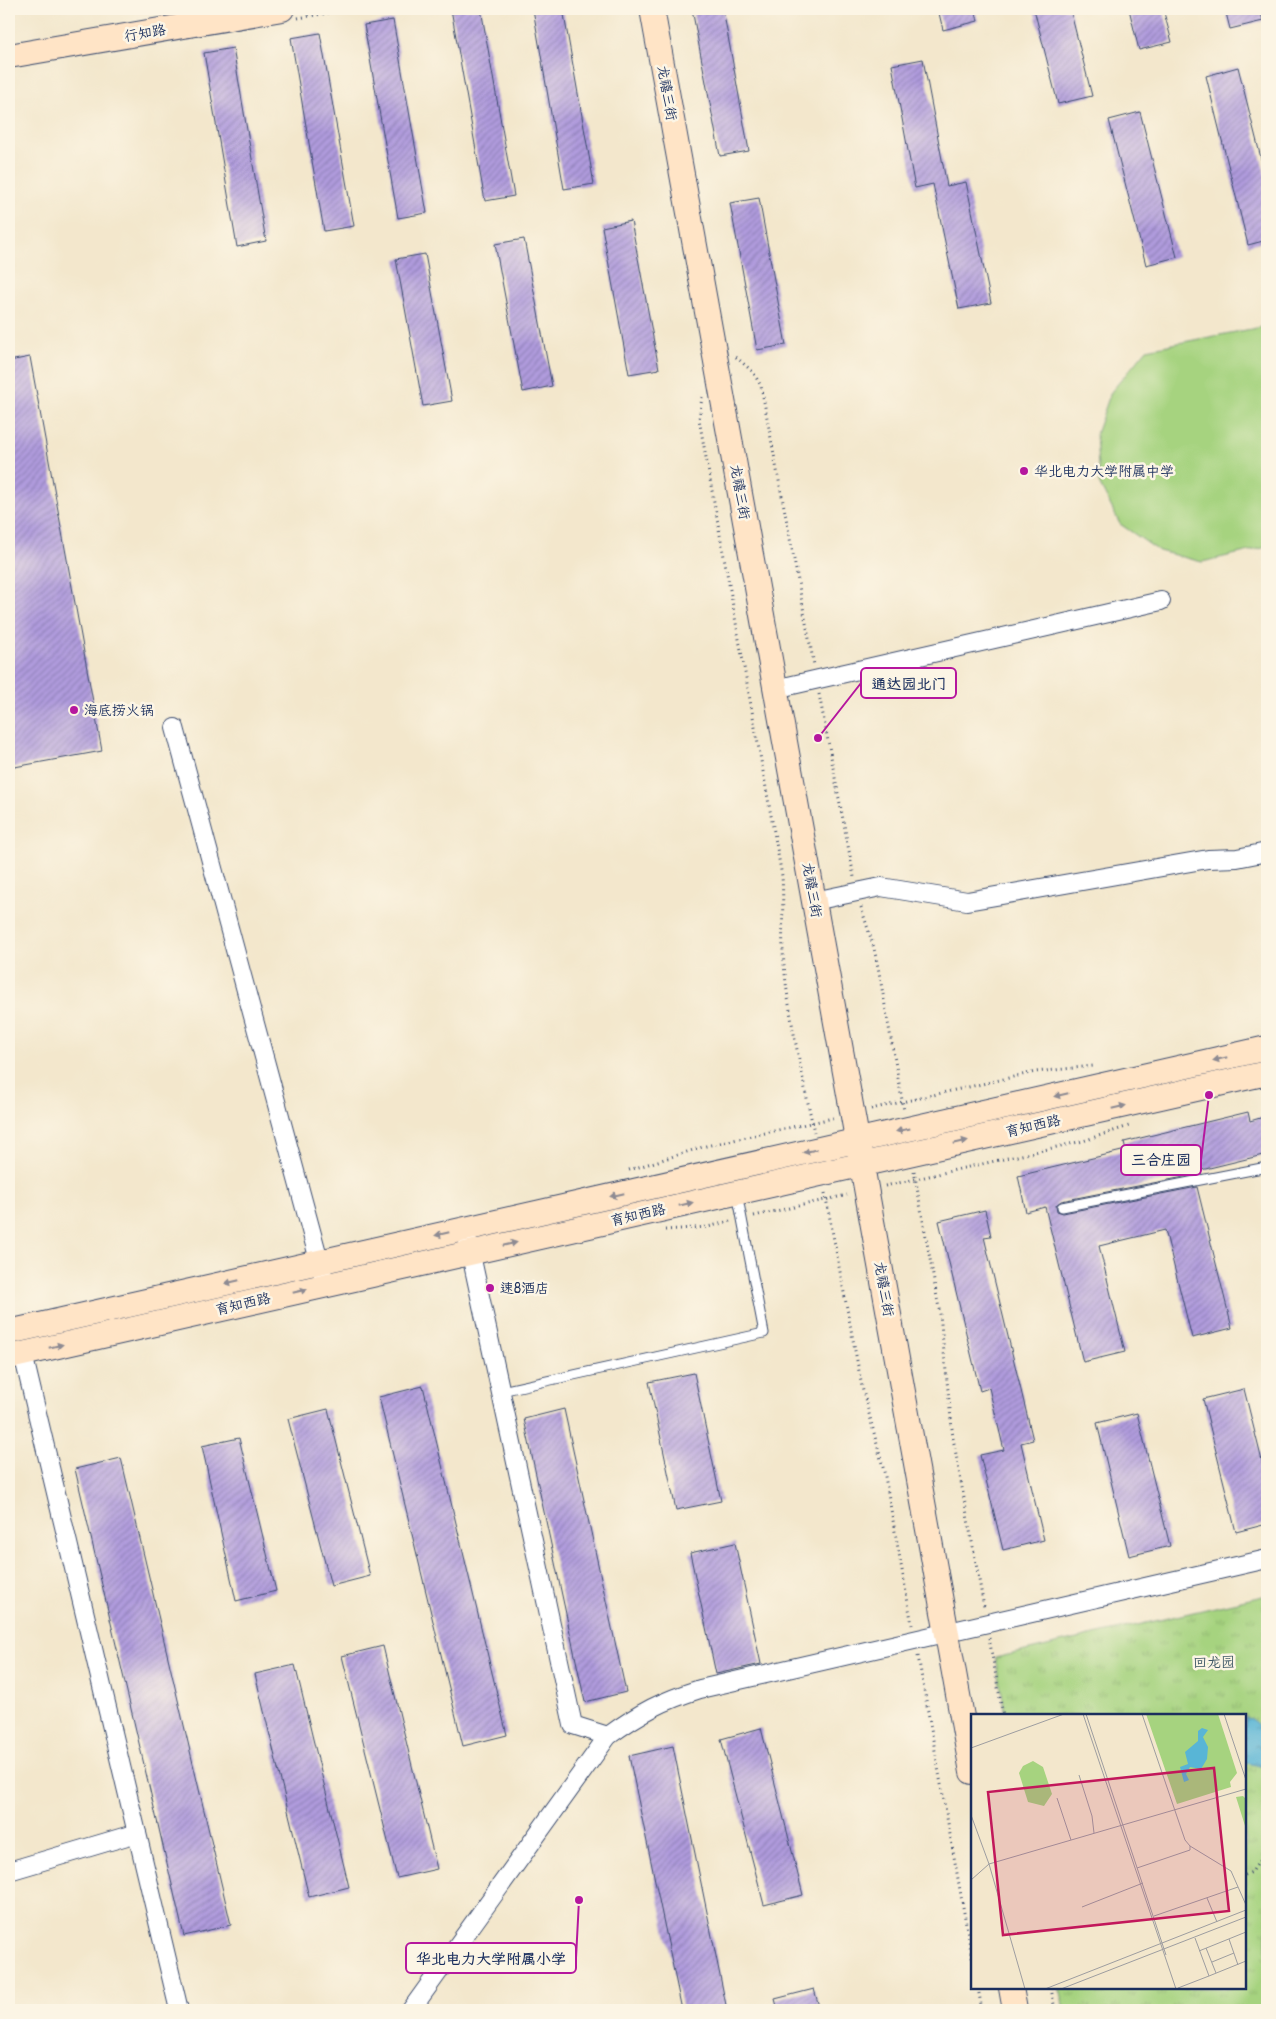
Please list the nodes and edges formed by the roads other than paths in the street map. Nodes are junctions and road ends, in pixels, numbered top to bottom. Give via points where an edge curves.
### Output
1 (282, 9) edge
2 (652, 9) edge
3 (9, 56) edge
4 (1161, 601) dead end
5 (775, 689) junction
6 (175, 728) dead end
7 (1267, 852) edge
8 (814, 901) junction
9 (1267, 1048) edge
10 (1267, 1073) edge
11 (857, 1140) junction
12 (862, 1165) junction
13 (1267, 1167) edge
14 (737, 1193) junction
15 (1062, 1207) dead end
16 (466, 1229) junction
17 (471, 1253) junction
18 (320, 1262) junction
19 (326, 1286) junction
20 (9, 1332) edge
21 (16, 1355) edge
22 (501, 1391) junction
23 (1267, 1560) edge
24 (947, 1633) junction
25 (608, 1736) junction
26 (971, 1766) edge
27 (136, 1832) junction
28 (9, 1870) edge
29 (1011, 1989) edge
30 (179, 2010) edge
31 (411, 2010) edge
32 (1016, 2010) edge

1 - 3 street, 行知路
2 - 5 street, 龙禧三街
4 - 5 street
5 - 8 street, 龙禧三街
6 - 18 street
7 - 8 street via 1208,859 967,901 881,887
8 - 11 street, 龙禧三街
9 -> 11 street, 育知西路
12 -> 10 street, 育知西路
11 - 12 street, 龙禧三街
11 -> 16 street, 育知西路
12 - 14 street, 育知西路
12 - 24 street, 龙禧三街
13 - 15 lane
17 -> 14 street, 育知西路
14 - 22 lane via 764,1333
16 - 17 street
16 -> 18 street, 育知西路
17 - 19 street, 育知西路
17 - 22 street
18 - 19 street
18 -> 20 street, 育知西路
21 -> 19 street, 育知西路
21 - 27 street
22 - 25 street via 573,1724
23 - 24 street
24 - 25 street via 700,1689 638,1714
24 - 26 street, 龙禧三街
25 - 31 street
27 - 28 street
27 - 30 street
29 - 32 street

